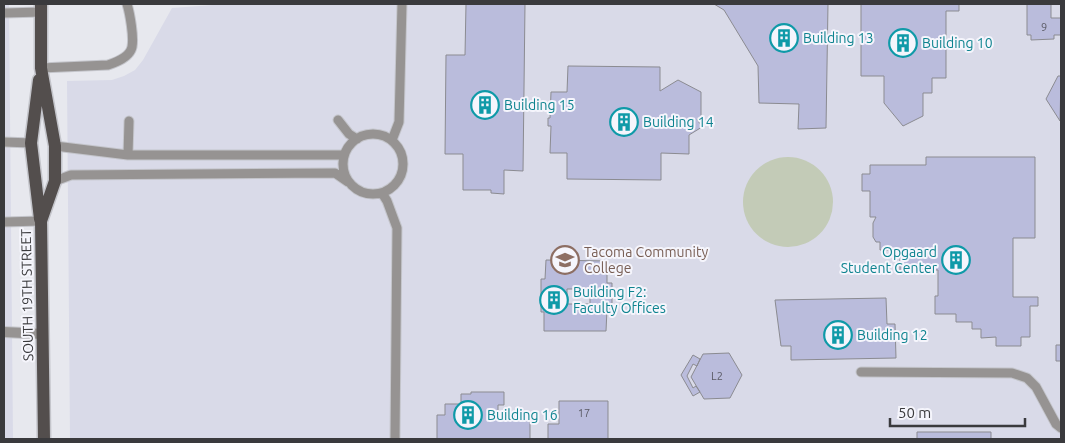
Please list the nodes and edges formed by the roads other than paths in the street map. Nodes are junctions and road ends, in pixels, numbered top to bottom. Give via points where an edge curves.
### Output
1 (127, 4) edge
2 (402, 4) edge
3 (42, 8) edge
4 (4, 13) edge
5 (40, 68) junction
6 (338, 120) dead end
7 (129, 121) dead end
8 (357, 139) junction
9 (392, 140) junction
10 (4, 142) edge
11 (31, 143) junction
12 (55, 146) junction
13 (128, 155) junction
14 (344, 155) junction
15 (55, 181) junction
16 (348, 182) junction
17 (382, 193) junction
18 (40, 221) junction
19 (4, 222) edge
20 (4, 332) edge
21 (43, 334) junction
22 (861, 372) dead end
23 (1061, 428) edge
24 (44, 439) edge
25 (395, 439) edge

1 - 5 lane via 131,16 132,48 118,62 108,66
2 - 9 lane via 399,122
3 - 4 lane
3 - 5 main road, SOUTH 19TH STREET
5 - 11 main road
5 - 12 main road, SOUTH 19TH STREET
6 - 8 lane
7 - 13 lane
8 - 9 lane via 377,134
8 - 14 lane
9 - 17 lane via 400,152 402,172 398,182
10 - 11 lane
11 - 18 main road
12 - 13 lane
12 - 15 main road, SOUTH 19TH STREET
13 - 14 lane
14 - 16 lane via 342,164
15 - 16 lane via 71,175 335,172
15 - 18 main road, SOUTH 19TH STREET
16 - 17 lane via 363,193
17 - 25 lane via 397,228
18 - 19 lane
18 - 21 main road, SOUTH 19TH STREET
20 - 21 street
21 - 24 main road, SOUTH 19TH STREET
22 - 23 lane via 1012,374 1027,378

